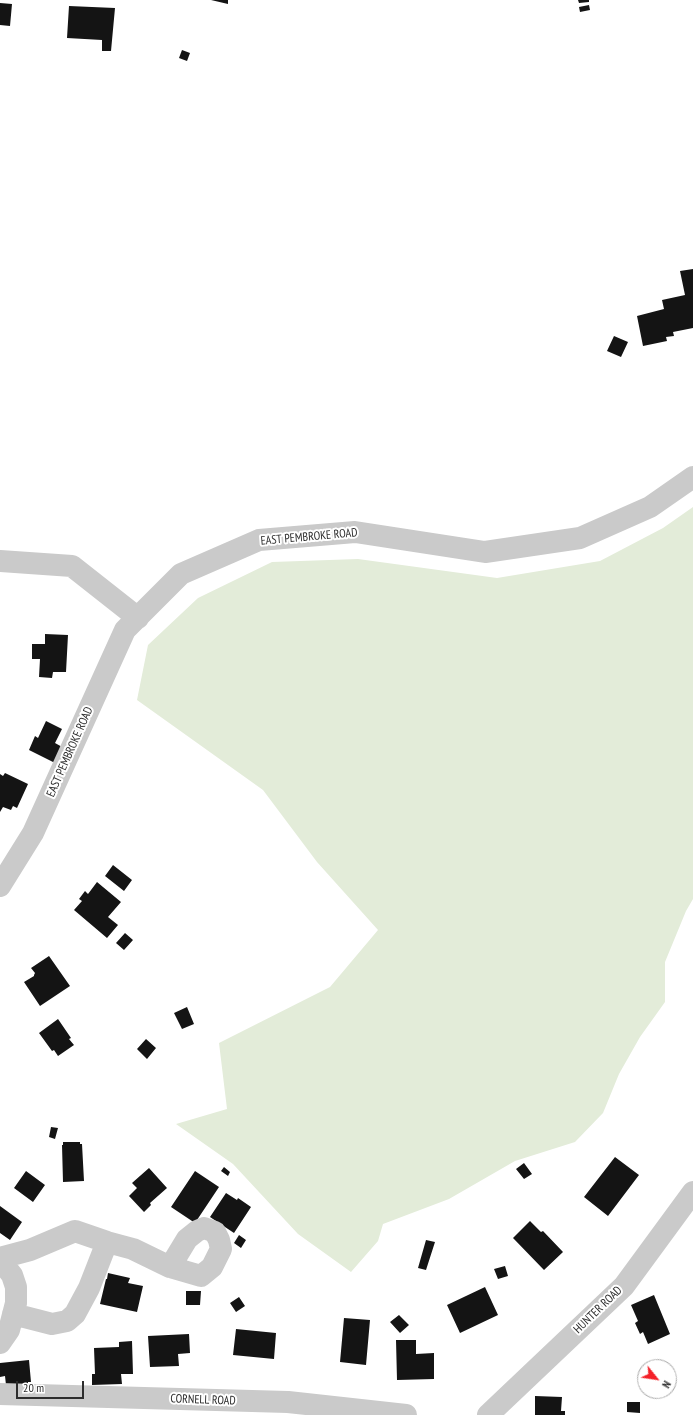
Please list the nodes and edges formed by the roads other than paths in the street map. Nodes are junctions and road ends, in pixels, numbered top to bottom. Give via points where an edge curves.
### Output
1 (693, 477) edge
2 (0, 561) edge
3 (138, 618) junction
4 (0, 886) edge
5 (693, 1192) edge
6 (107, 1242) junction
7 (0, 1259) edge
8 (170, 1268) dead end
9 (13, 1314) junction
10 (0, 1343) edge
11 (0, 1394) edge
12 (406, 1415) edge
13 (488, 1415) edge

1 - 3 street, EAST PEMBROKE ROAD via 650,507 580,538 493,551 485,552 355,532 259,540 181,574
2 - 3 street via 72,566
3 - 4 street, EAST PEMBROKE ROAD via 125,630 33,833
5 - 13 street, HUNTER ROAD via 624,1286
6 - 7 street via 75,1231 30,1250
6 - 8 street via 133,1249
6 - 9 street via 89,1288 75,1314 67,1321 52,1324
7 - 9 street via 12,1275 16,1287
9 - 10 street via 9,1330
11 - 12 street, CORNELL ROAD via 288,1402

